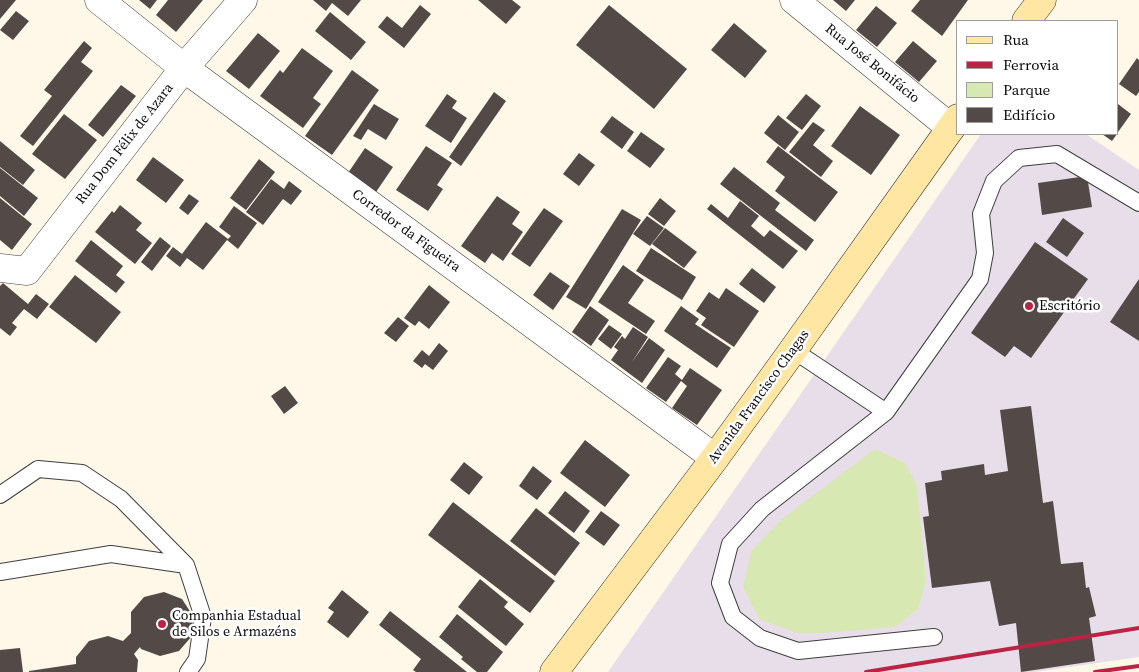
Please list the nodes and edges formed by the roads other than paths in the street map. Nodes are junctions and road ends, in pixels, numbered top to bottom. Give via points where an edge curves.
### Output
1 (99, 0) edge
2 (243, 0) edge
3 (794, 0) edge
4 (1042, 0) edge
5 (1027, 20) edge
6 (184, 68) junction
7 (954, 123) edge
8 (1139, 203) edge
9 (0, 268) edge
10 (794, 350) junction
11 (886, 412) junction
12 (715, 458) junction
13 (0, 495) edge
14 (186, 565) junction
15 (0, 572) edge
16 (934, 637) dead end
17 (188, 672) edge
18 (554, 672) edge

1 - 6 street, Corredor da Figueira
2 - 6 street, Rua Dom Félix de Azara
3 - 7 street, Rua José Bonifácio
4 - 5 main road
6 - 9 street, Rua Dom Félix de Azara via 27,271
6 - 12 street, Corredor da Figueira
7 - 10 main road, Avenida Francisco Chagas
8 - 11 lane via 1057,154 1018,158 994,181 980,214 985,253 980,279
10 - 11 lane
10 - 12 main road, Avenida Francisco Chagas
11 - 16 lane via 762,509 730,544 720,583 732,617 760,638 798,651
12 - 18 main road, Avenida Francisco Chagas
13 - 14 lane via 38,469 82,472 121,499
14 - 15 lane via 111,554
14 - 17 lane via 202,617 197,660

